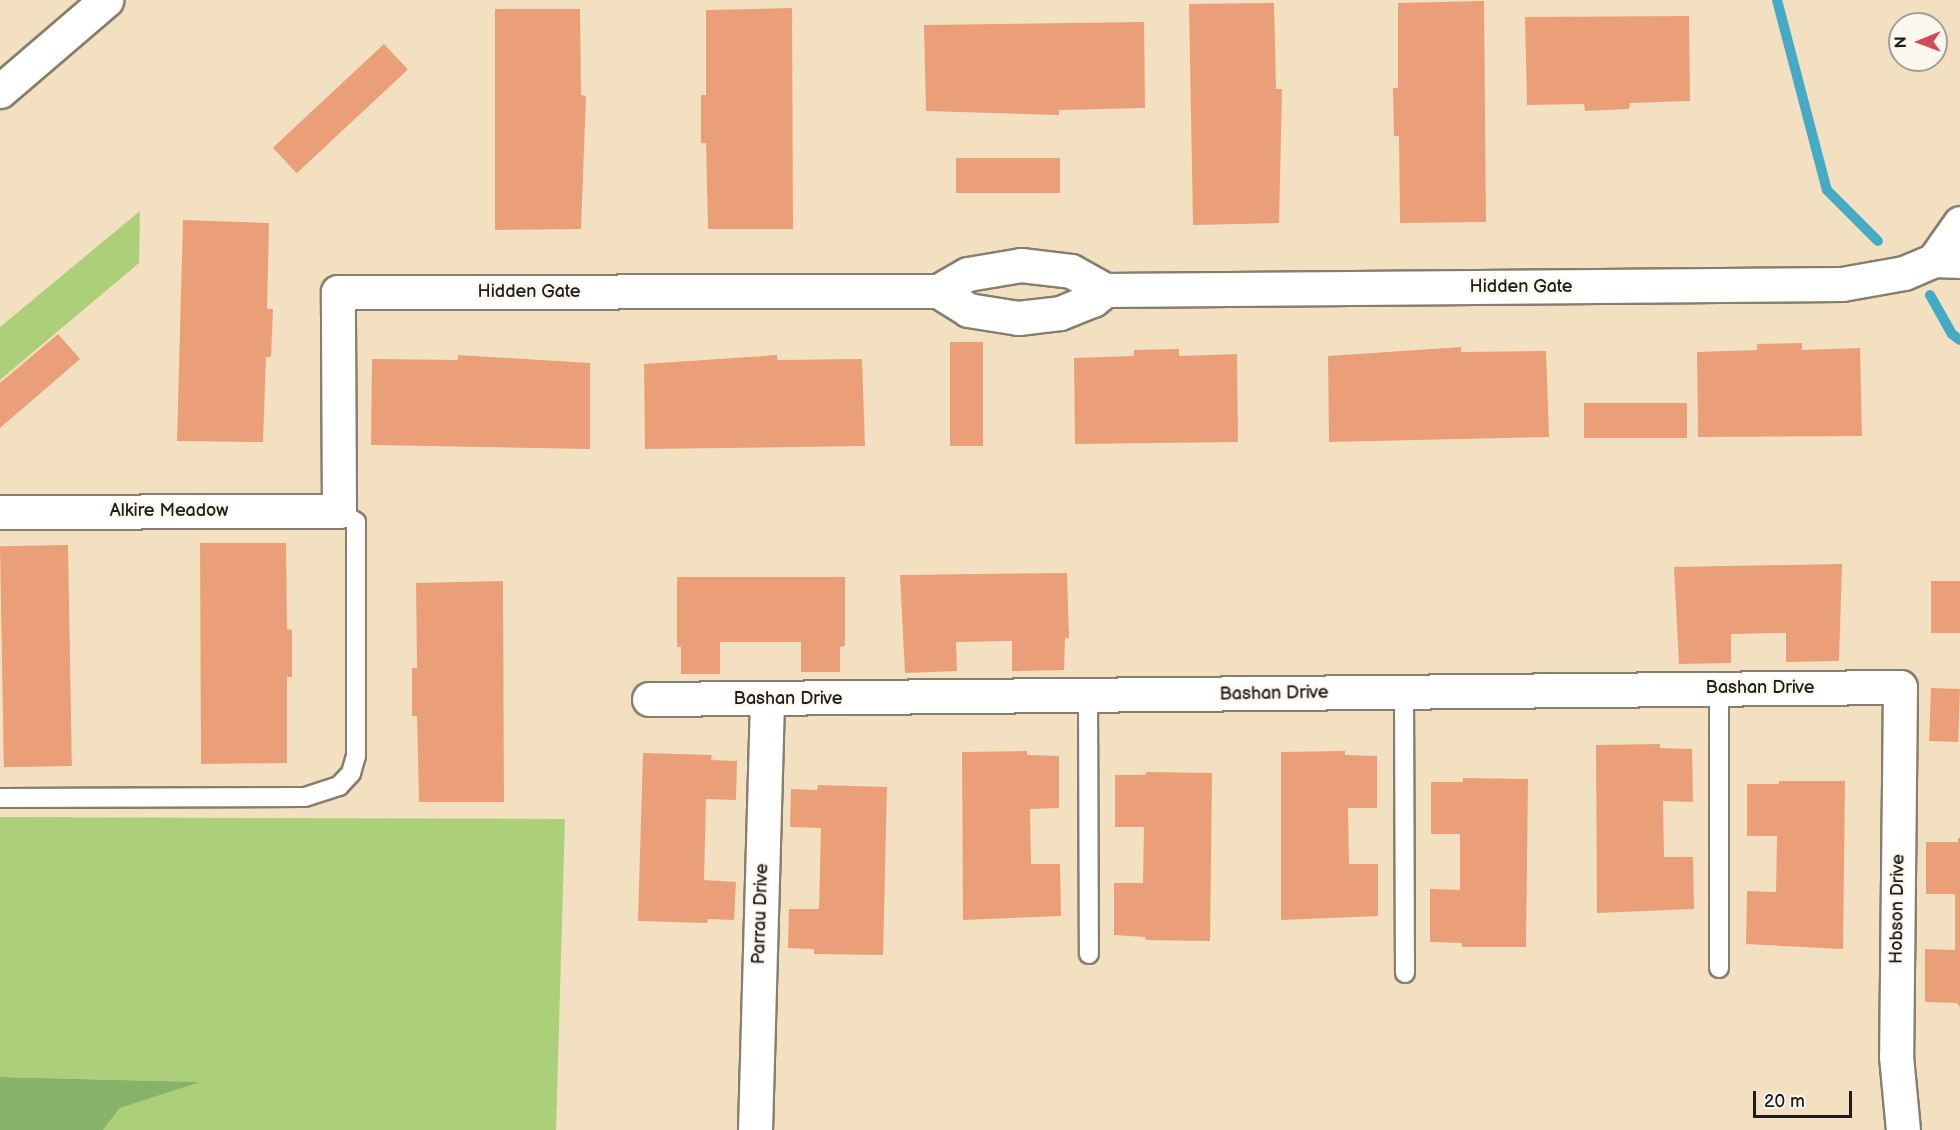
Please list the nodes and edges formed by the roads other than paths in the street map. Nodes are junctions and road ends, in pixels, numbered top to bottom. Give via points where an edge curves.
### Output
1 (106, 0) edge
2 (0, 91) edge
3 (1960, 223) edge
4 (1947, 261) edge
5 (1105, 290) junction
6 (938, 291) junction
7 (339, 511) junction
8 (0, 512) edge
9 (1900, 687) joint
10 (1719, 688) junction
11 (1404, 692) junction
12 (1088, 697) junction
13 (649, 699) dead end
14 (767, 699) junction
15 (0, 798) edge
16 (1089, 954) dead end
17 (1719, 968) dead end
18 (1405, 973) dead end
19 (755, 1130) edge
20 (1902, 1130) edge

1 - 2 main road
3 - 4 main road, Hidden Gate
4 - 5 main road, Hidden Gate via 1842,284
5 - 6 main road, Hidden Gate via 1071,271 1021,265 968,274
5 - 6 main road via 1093,300 1060,313 1018,318 968,309
6 - 7 main road, Hidden Gate via 338,292
7 - 8 main road, Alkire Meadow
7 - 15 lane via 356,522 356,756 351,773 339,786 305,797
9 - 10 main road, Bashan Drive
9 - 20 main road, Hobson Drive via 1896,1056
10 - 11 main road, Bashan Drive
10 - 17 lane
11 - 12 main road, Bashan Drive
11 - 18 lane
12 - 14 main road, Bashan Drive
12 - 16 lane
13 - 14 main road, Bashan Drive
14 - 19 main road, Parrau Drive

